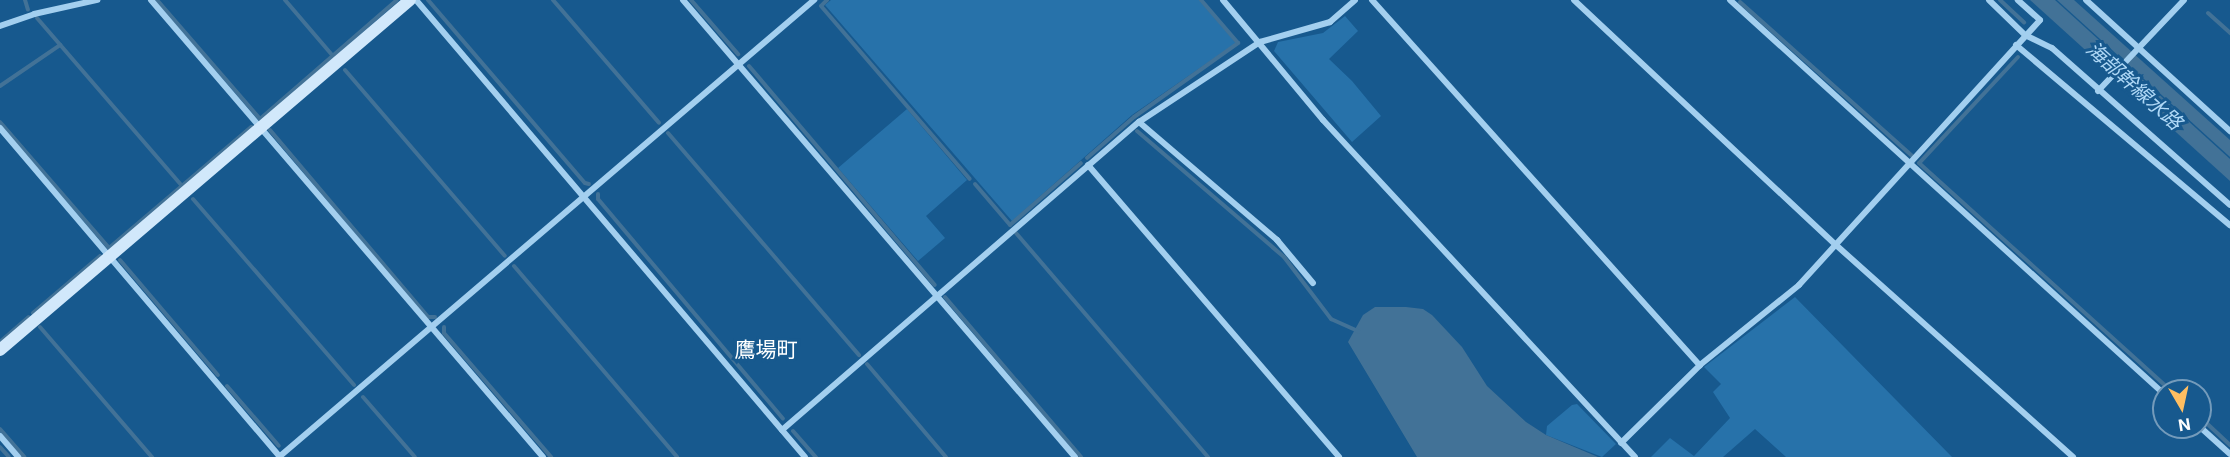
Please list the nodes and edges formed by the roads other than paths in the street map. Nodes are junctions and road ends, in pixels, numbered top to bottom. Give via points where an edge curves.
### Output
1 (97, 0) edge
2 (151, 0) edge
3 (410, 0) edge
4 (417, 0) edge
5 (683, 0) edge
6 (814, 0) edge
7 (1223, 0) edge
8 (1355, 0) edge
9 (1372, 0) edge
10 (1574, 0) edge
11 (1730, 0) edge
12 (1989, 0) edge
13 (2018, 0) edge
14 (2086, 0) edge
15 (2184, 0) edge
16 (0, 26) edge
17 (2025, 35) junction
18 (1260, 42) junction
19 (2016, 45) junction
20 (2138, 49) junction
21 (738, 65) junction
22 (2098, 91) junction
23 (1139, 122) junction
24 (0, 128) edge
25 (260, 128) junction
26 (2230, 131) edge
27 (1911, 164) junction
28 (1088, 165) junction
29 (586, 196) junction
30 (2230, 205) edge
31 (2230, 225) edge
32 (1836, 245) junction
33 (108, 257) junction
34 (1313, 283) dead end
35 (937, 296) junction
36 (432, 327) junction
37 (0, 350) edge
38 (1700, 365) junction
39 (2152, 383) edge
40 (782, 430) junction
41 (0, 436) edge
42 (2212, 437) edge
43 (1621, 443) junction
44 (2230, 454) edge
45 (18, 457) edge
46 (280, 457) edge
47 (543, 457) edge
48 (805, 457) edge
49 (1075, 457) edge
50 (1339, 457) edge
51 (1635, 457) edge
52 (2073, 457) edge

1 - 16 street
2 - 25 street
3 - 25 street
4 - 29 street
5 - 21 street
6 - 21 street
7 - 18 street
8 - 18 street via 1330,22
9 - 38 street
10 - 32 street
11 - 27 street
12 - 17 street
13 - 17 street via 2040,20
14 - 20 street
15 - 20 street
17 - 19 street
17 - 22 street via 2052,48
18 - 23 street
18 - 43 street via 1323,120
19 - 27 street
19 - 31 street
20 - 22 street
20 - 26 street
21 - 29 street
21 - 35 street
22 - 30 street
23 - 28 street
23 - 34 street via 1277,240
24 - 33 street
25 - 33 street
25 - 36 street
27 - 32 street
27 - 39 street
28 - 35 street
28 - 50 street
29 - 36 street
29 - 40 street
32 - 38 street via 1799,285
32 - 52 street
33 - 37 street
33 - 46 street
35 - 40 street
35 - 49 street
36 - 46 street
36 - 47 street
38 - 43 street
40 - 48 street
41 - 45 street
42 - 44 street
43 - 51 street

